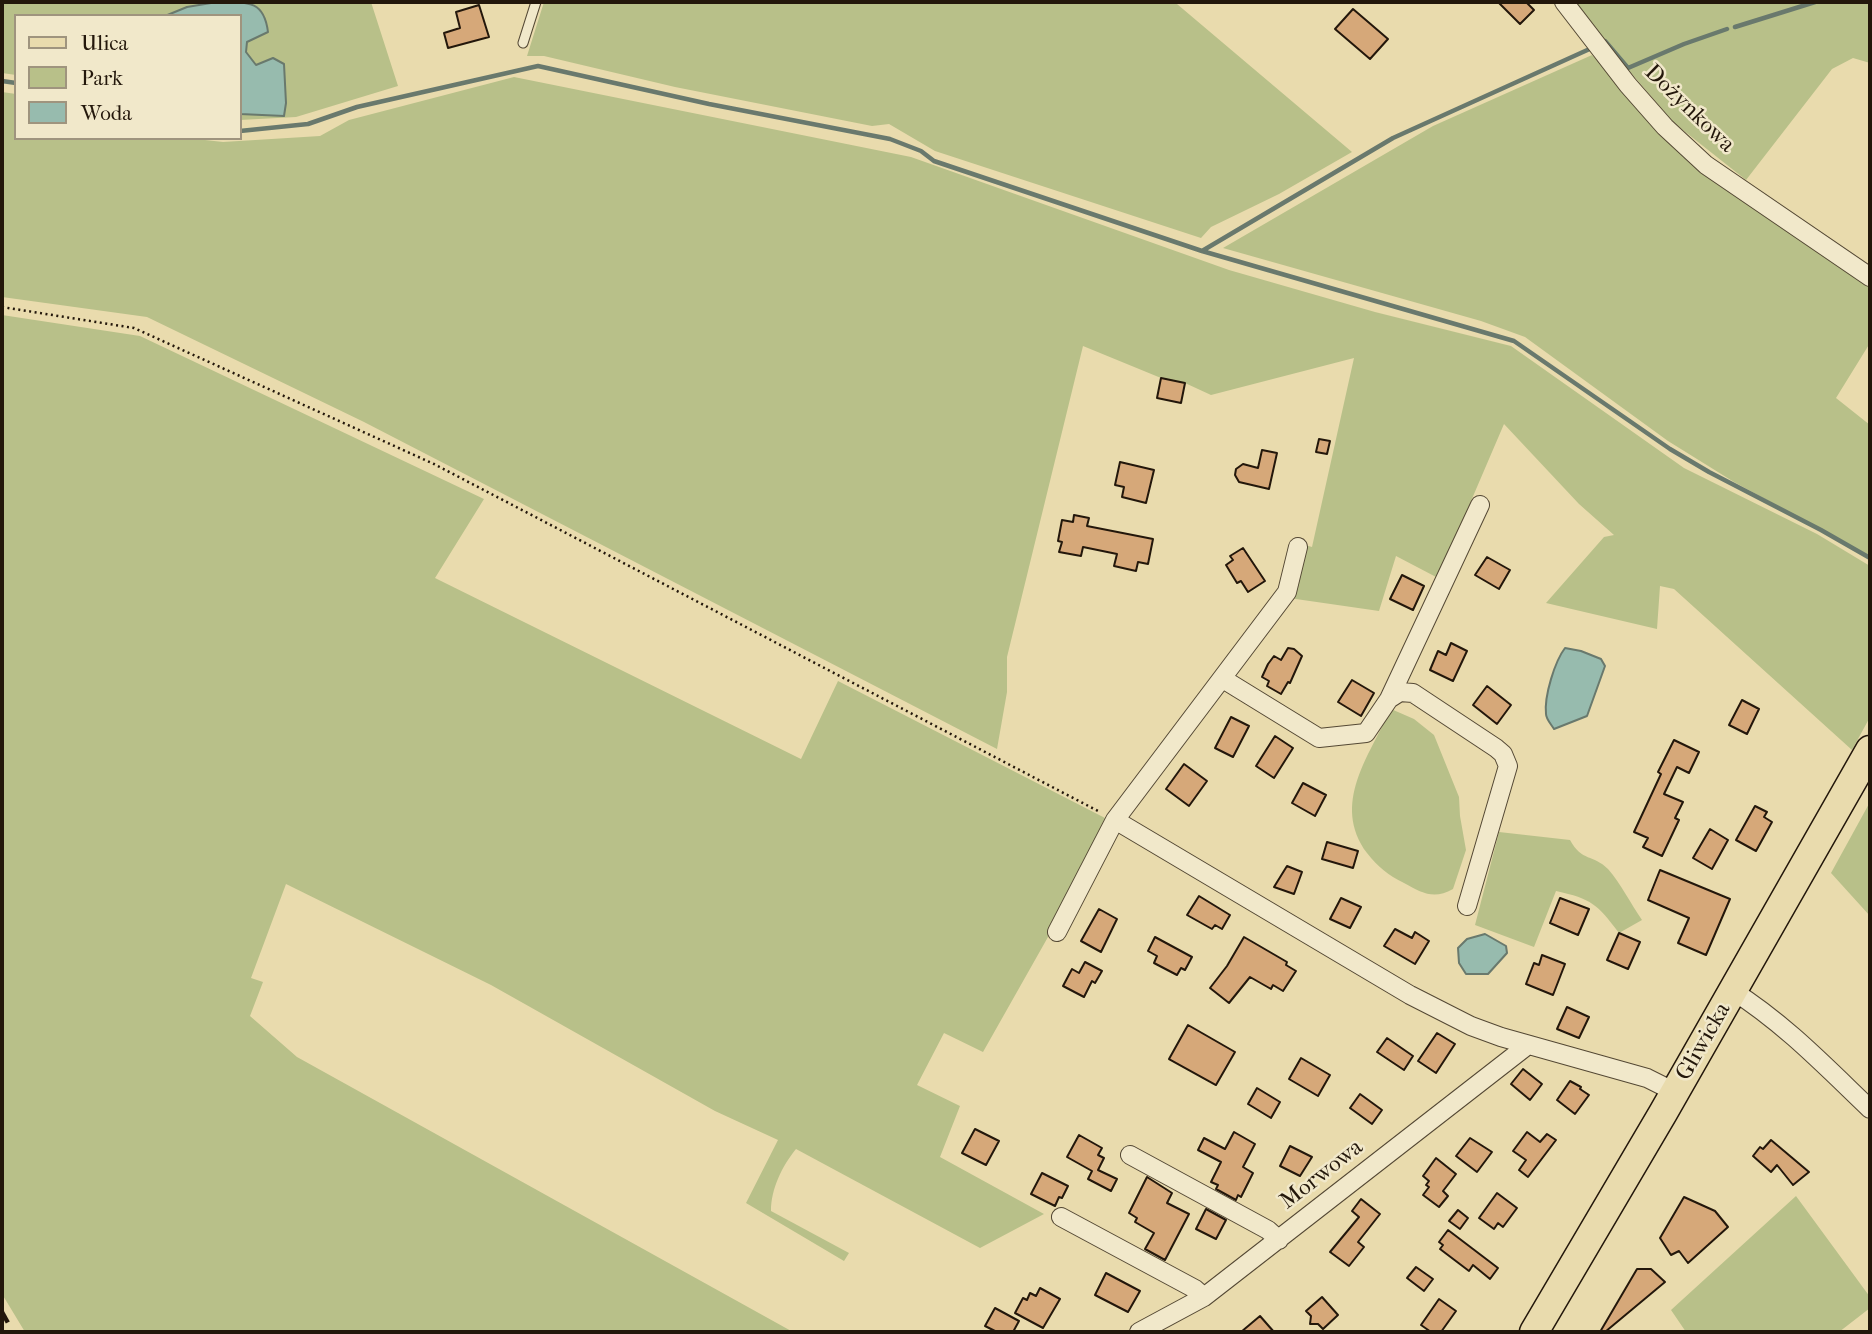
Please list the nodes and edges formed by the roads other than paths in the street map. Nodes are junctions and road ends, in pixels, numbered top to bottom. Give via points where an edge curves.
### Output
1 (536, 2) edge
2 (1564, 2) edge
3 (523, 43) dead end
4 (1870, 277) edge
5 (1480, 505) dead end
6 (1298, 547) dead end
7 (1223, 679) junction
8 (1389, 699) junction
9 (1870, 750) edge
10 (1115, 820) junction
11 (1467, 906) dead end
12 (1057, 932) dead end
13 (1733, 991) junction
14 (1528, 1045) junction
15 (1675, 1092) junction
16 (1870, 1109) edge
17 (1130, 1155) dead end
18 (1061, 1217) dead end
19 (1279, 1240) junction
20 (1204, 1297) junction
21 (1139, 1332) edge
22 (1534, 1332) edge

1 - 3 lane
2 - 4 street, Dożynkowa via 1665,127 1706,165
5 - 8 street
6 - 7 street via 1287,592
7 - 8 street via 1320,738 1366,733
7 - 10 street
8 - 11 street via 1400,692 1413,693 1503,754 1507,766
9 - 13 main road, Gliwicka
10 - 12 street
10 - 14 street via 1410,995 1471,1026
13 - 15 main road, Gliwicka
13 - 16 street via 1805,1047
14 - 15 street via 1647,1078
14 - 19 street, Morwowa
15 - 22 main road, Gliwicka
17 - 19 street
18 - 20 street
19 - 20 street, Morwowa
20 - 21 street, Morwowa

